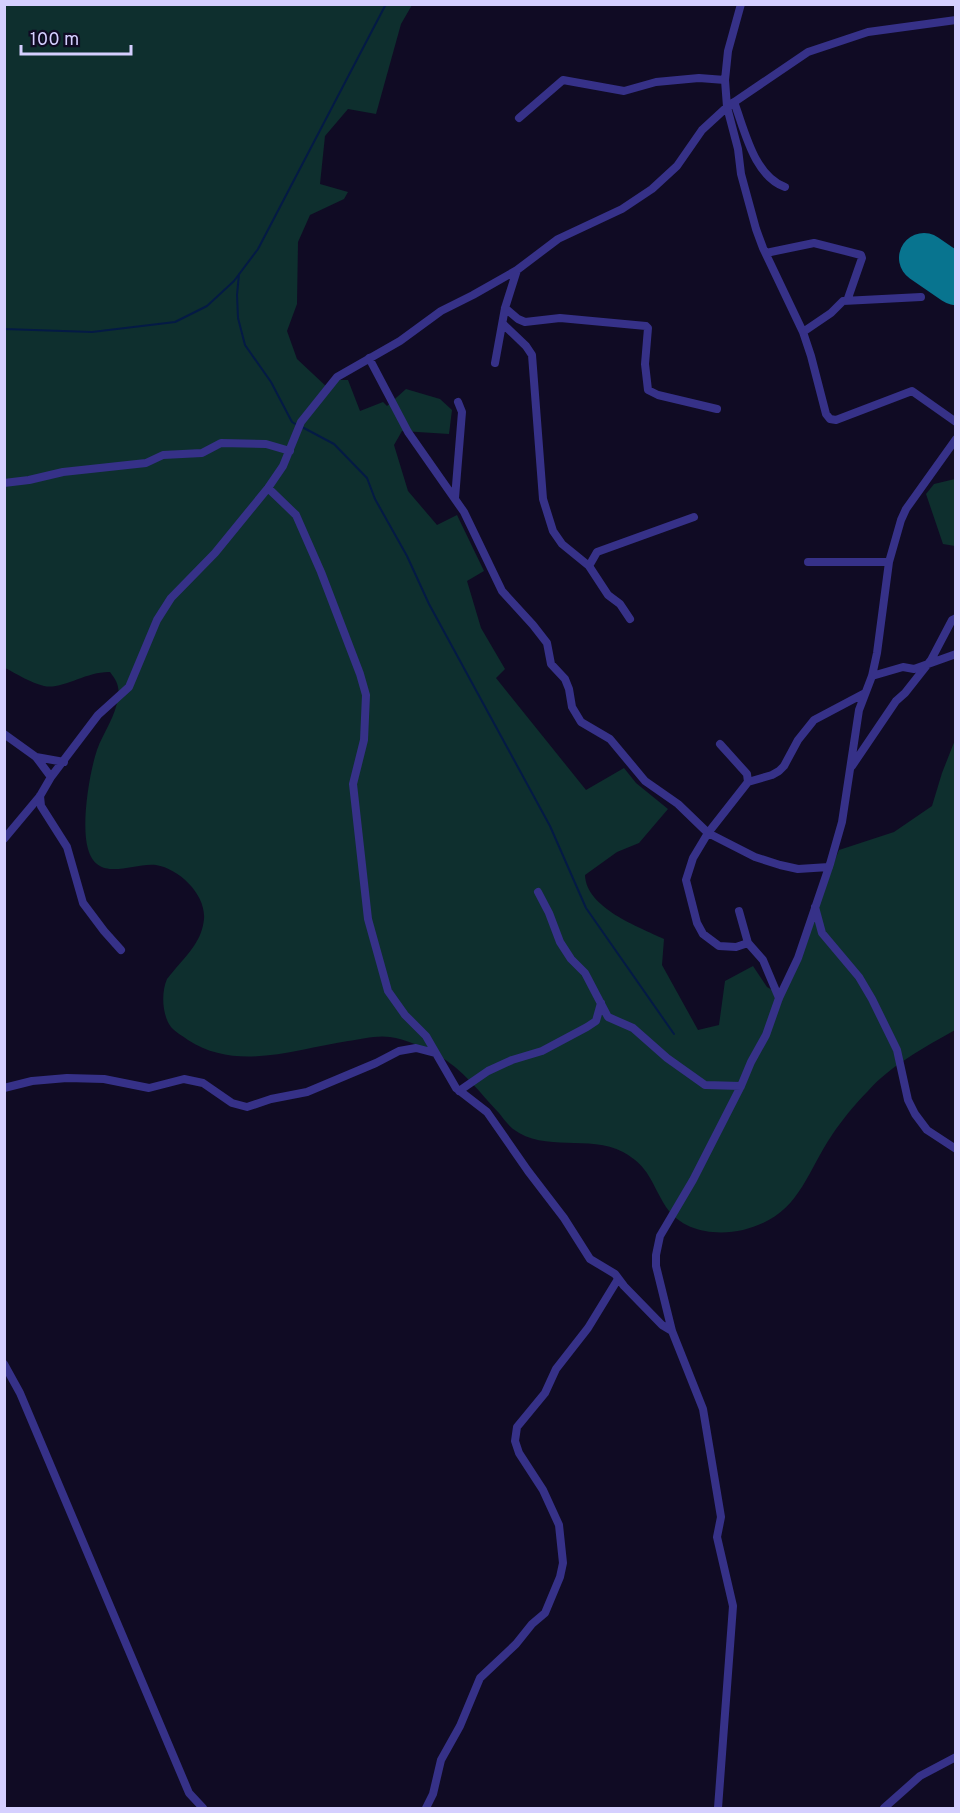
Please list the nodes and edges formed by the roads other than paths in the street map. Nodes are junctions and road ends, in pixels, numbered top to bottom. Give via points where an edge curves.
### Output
1 (741, 4) edge
2 (956, 20) edge
3 (725, 80) junction
4 (730, 105) junction
5 (519, 118) dead end
6 (785, 187) dead end
7 (766, 253) junction
8 (517, 270) junction
9 (921, 297) dead end
10 (847, 301) junction
11 (505, 308) junction
12 (503, 324) junction
13 (803, 332) junction
14 (369, 358) junction
15 (495, 363) dead end
16 (458, 402) dead end
17 (717, 409) dead end
18 (956, 422) edge
19 (956, 439) edge
20 (290, 451) junction
21 (4, 483) edge
22 (268, 488) junction
23 (455, 498) junction
24 (694, 517) dead end
25 (808, 562) dead end
26 (889, 562) junction
27 (589, 566) junction
28 (956, 618) edge
29 (630, 619) dead end
30 (956, 654) edge
31 (928, 664) junction
32 (872, 676) junction
33 (865, 693) junction
34 (4, 734) edge
35 (720, 744) dead end
36 (36, 757) junction
37 (64, 762) junction
38 (850, 769) junction
39 (51, 777) junction
40 (748, 782) junction
41 (40, 796) junction
42 (708, 833) junction
43 (4, 839) edge
44 (829, 867) junction
45 (538, 892) dead end
46 (814, 906) junction
47 (739, 911) dead end
48 (748, 943) junction
49 (121, 951) dead end
50 (779, 998) junction
51 (602, 1003) junction
52 (435, 1053) junction
53 (741, 1086) junction
54 (4, 1088) edge
55 (459, 1091) junction
56 (956, 1149) edge
57 (618, 1279) junction
58 (672, 1331) junction
59 (4, 1364) edge
60 (956, 1757) edge
61 (202, 1809) edge
62 (426, 1809) edge
63 (718, 1809) edge
64 (884, 1809) edge

1 - 3 street via 728,47
2 - 4 street via 868,32 817,48
3 - 4 street
3 - 5 street via 656,82 624,91 563,80
4 - 6 street via 761,167 776,184
4 - 7 street via 741,174
4 - 8 street via 702,130 677,166 652,189 622,209 558,239
7 - 10 street via 814,243 861,255
7 - 13 street
8 - 11 street
8 - 14 street via 441,311
9 - 10 street
10 - 13 street
11 - 12 street
11 - 17 street via 525,322 560,318 646,326 648,390
12 - 15 street
12 - 27 street via 532,355 543,499 553,531 562,544
13 - 18 street via 830,419 912,391
14 - 20 street via 337,377 301,423
14 - 23 street via 408,432
16 - 23 street via 462,412
19 - 26 street via 903,514
20 - 21 street via 266,444 220,443 202,453 163,455 146,463
20 - 22 street
22 - 37 street via 215,553 171,598 152,629 129,687 99,714
22 - 52 street via 296,515 360,674 366,695 364,740 352,779 368,919 388,991 426,1036
23 - 42 street via 502,591 547,643 551,664 565,679 576,715 610,739 645,781 678,804
24 - 27 street via 597,552
25 - 26 street
26 - 32 street
27 - 29 street
28 - 31 street
30 - 31 street
31 - 32 street
31 - 38 street
32 - 33 street
33 - 38 street
33 - 40 street via 814,720 779,771
34 - 36 street
35 - 40 street via 747,774
36 - 37 street
36 - 39 street
37 - 39 street
38 - 44 street via 842,822
39 - 41 street
40 - 42 street
41 - 43 street
41 - 49 street via 41,806 67,847 83,903
42 - 44 street via 780,865 798,869
42 - 48 street via 686,880 697,923 703,934 719,946
44 - 46 street
45 - 51 street via 568,956 585,973
46 - 50 street via 798,958
46 - 56 street via 822,933 859,977 897,1050 915,1114 927,1130
47 - 48 street
48 - 50 street via 763,960
50 - 53 street
51 - 53 street via 608,1017 633,1029 705,1085
51 - 55 street via 597,1018 587,1027 542,1051 488,1071
52 - 54 street via 416,1048 399,1051 308,1092 247,1107 232,1104 203,1083 184,1079 149,1088 104,1079 67,1078
52 - 55 street
53 - 58 street via 652,1254
55 - 57 street via 487,1112 590,1259
57 - 58 street
57 - 62 street via 588,1328 556,1369 545,1393 517,1427 515,1442 519,1453 543,1490 561,1532 563,1568 558,1584 545,1613 480,1678 441,1760
58 - 63 street via 703,1409 721,1517 717,1537 733,1606
59 - 61 street via 20,1393 189,1793
60 - 64 street via 920,1776

